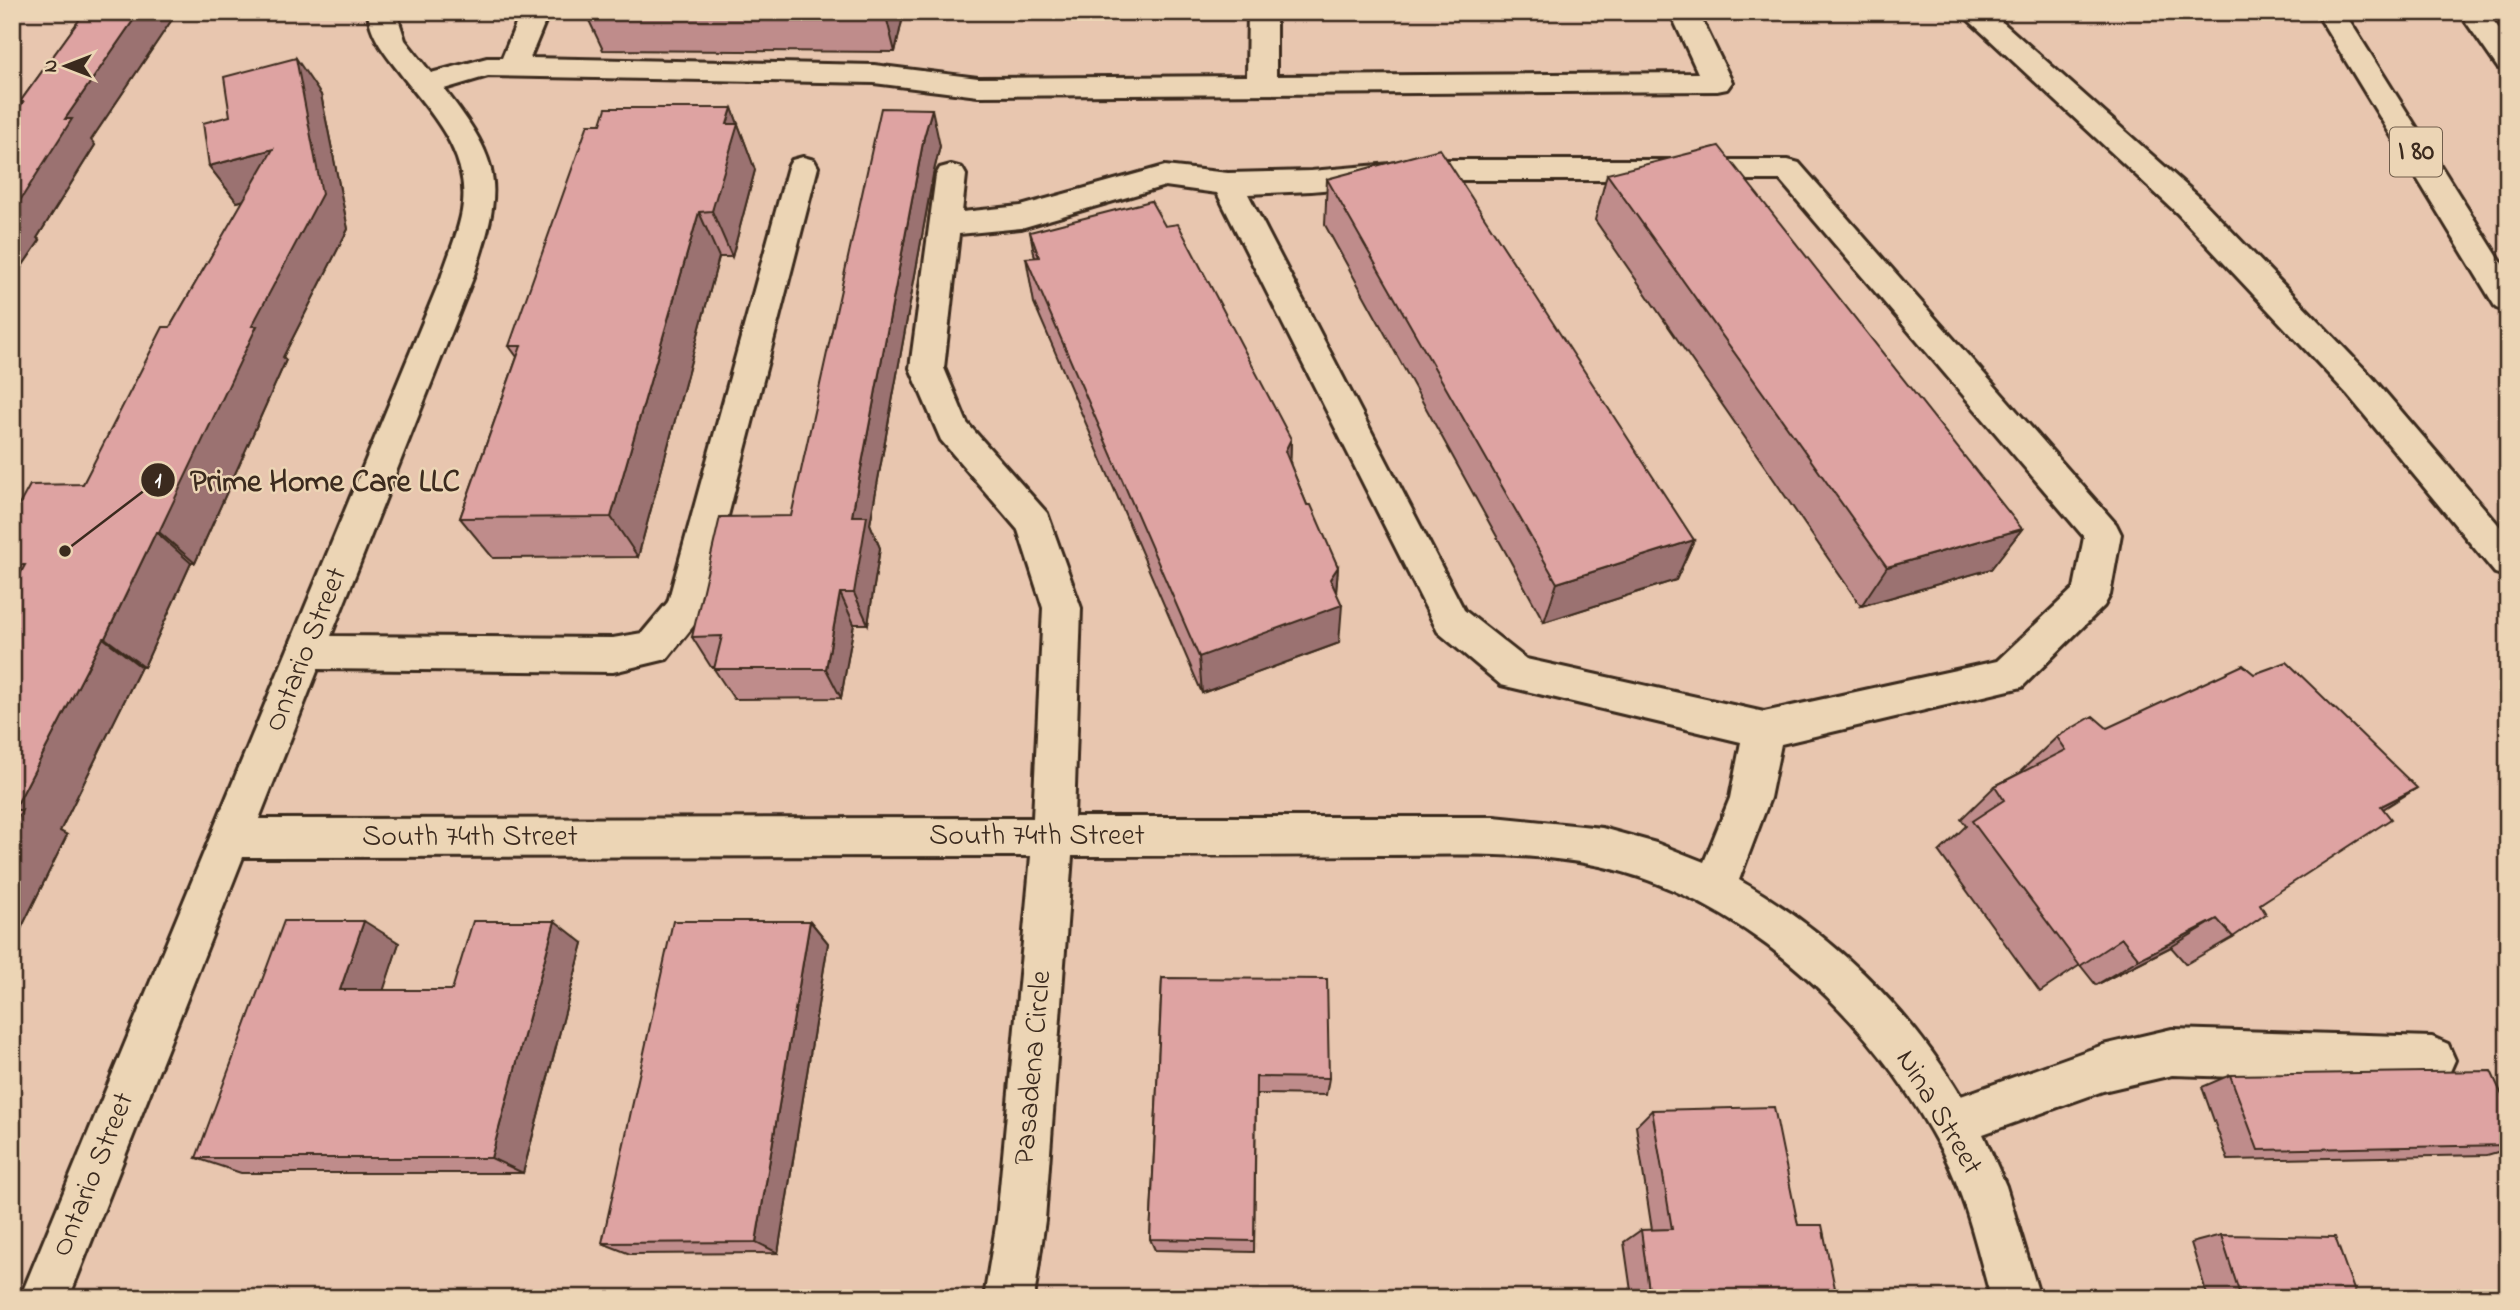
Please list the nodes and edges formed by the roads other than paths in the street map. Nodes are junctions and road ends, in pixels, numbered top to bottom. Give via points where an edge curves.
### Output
1 (382, 12) edge
2 (535, 12) edge
3 (1262, 12) edge
4 (1684, 12) edge
5 (1974, 12) edge
6 (2310, 12) edge
7 (2330, 12) edge
8 (2473, 12) edge
9 (2508, 62) edge
10 (512, 67) junction
11 (424, 85) junction
12 (1261, 85) junction
13 (803, 167) dead end
14 (951, 174) dead end
15 (1228, 184) junction
16 (944, 225) junction
17 (2505, 296) edge
18 (2508, 562) edge
19 (306, 652) junction
20 (1764, 730) junction
21 (1053, 837) junction
22 (231, 838) junction
23 (1714, 889) junction
24 (1814, 956) joint
25 (2432, 1059) dead end
26 (1950, 1122) junction
27 (44, 1298) edge
28 (1009, 1298) edge
29 (2016, 1298) edge

1 - 11 main road, Ontario Street via 386,35
2 - 10 main road
3 - 12 main road
4 - 12 main road via 1717,82
5 - 18 main road via 2207,225 2360,386
6 - 17 main road
7 - 17 main road, I 80
8 - 9 main road
10 - 11 main road via 487,67
10 - 12 main road via 874,74 978,87
11 - 19 main road, Ontario Street via 472,152 479,180 476,219 452,291
13 - 19 main road via 685,609 653,647 613,655
14 - 16 main road, Pasadena Circle
15 - 16 main road via 1165,176 1021,218
15 - 20 main road via 1451,621 1515,673
15 - 20 main road via 1436,170 1788,170 2103,534 2091,595 2008,675
16 - 21 main road, Pasadena Circle via 926,368 953,430 1034,523 1062,608
19 - 22 main road, Ontario Street
20 - 23 main road via 1749,798
21 - 22 main road, South 74th Street
21 - 23 main road, South 74th Street via 1494,836 1586,844 1657,864
21 - 28 main road, Pasadena Circle via 1021,1220
22 - 27 main road, Ontario Street
23 - 24 main road, South 74th Street via 1777,926
24 - 26 main road, Nina Street via 1874,1013
25 - 26 main road via 2172,1052 2103,1068
26 - 29 main road, Nina Street via 1981,1185

